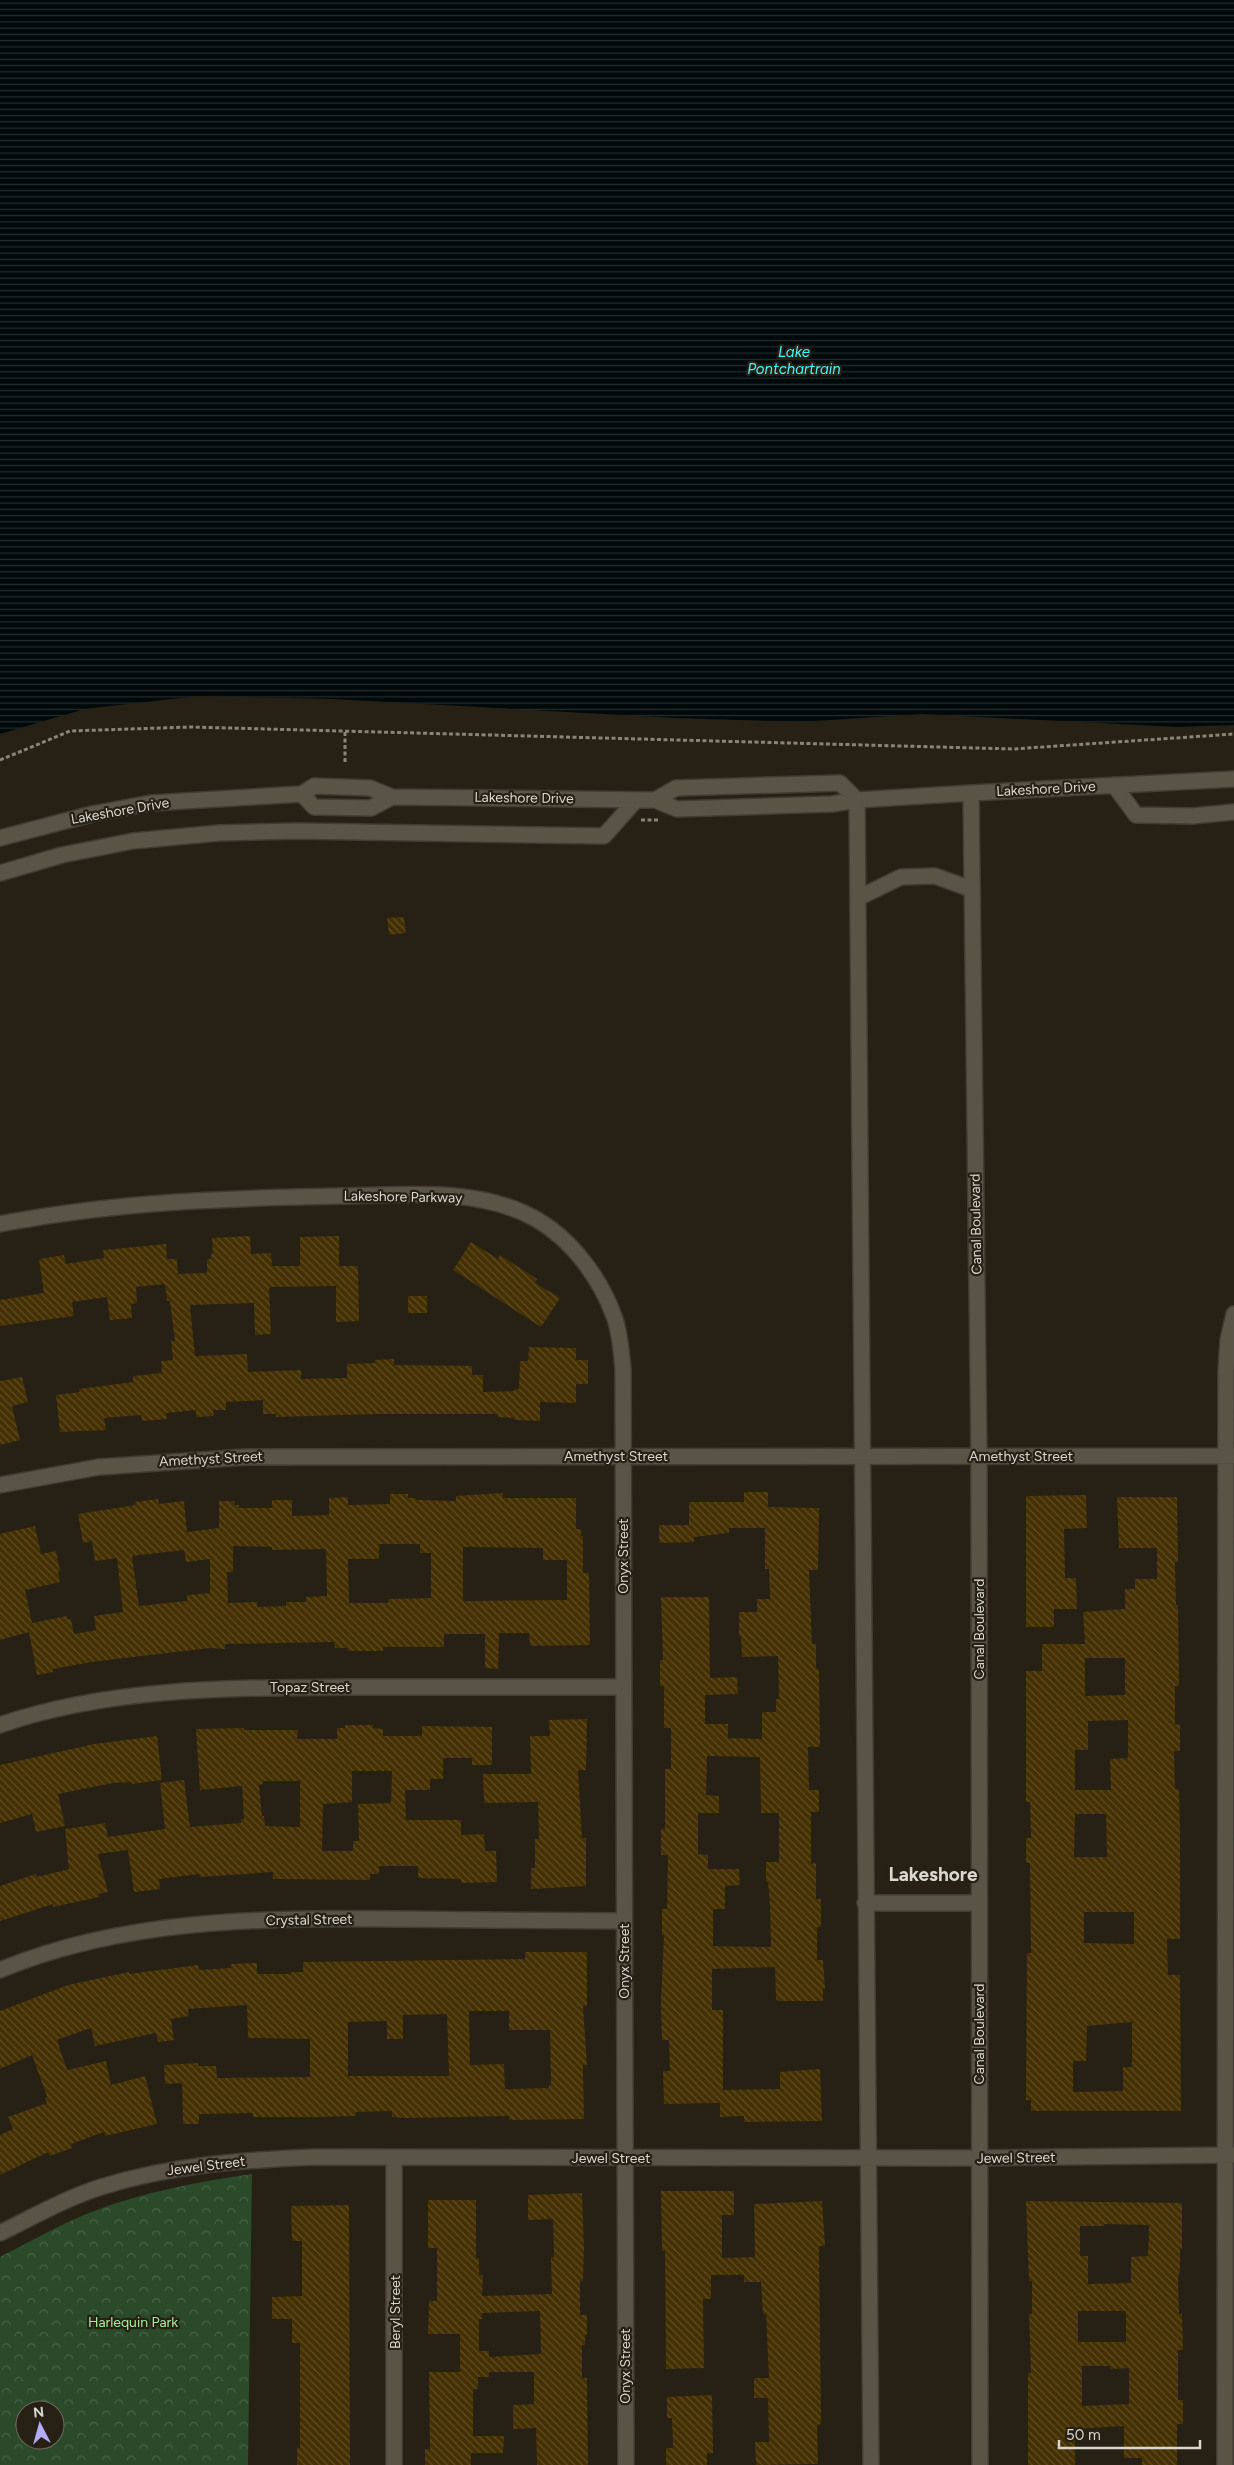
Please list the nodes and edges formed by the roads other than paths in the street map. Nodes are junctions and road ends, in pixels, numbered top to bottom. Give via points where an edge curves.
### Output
1 (1234, 779) edge
2 (1114, 785) junction
3 (971, 793) junction
4 (302, 794) junction
5 (392, 796) junction
6 (636, 800) junction
7 (655, 800) junction
8 (857, 800) junction
9 (1234, 812) edge
10 (0, 838) edge
11 (0, 873) edge
12 (972, 889) junction
13 (860, 897) junction
14 (0, 1224) edge
15 (1234, 1314) edge
16 (862, 1455) junction
17 (623, 1456) junction
18 (979, 1456) junction
19 (1230, 1456) edge
20 (0, 1485) edge
21 (623, 1686) junction
22 (1230, 1689) edge
23 (0, 1725) edge
24 (866, 1903) junction
25 (979, 1903) junction
26 (1230, 1919) edge
27 (624, 1921) junction
28 (0, 1970) edge
29 (1229, 2155) edge
30 (624, 2158) junction
31 (869, 2158) junction
32 (979, 2158) junction
33 (394, 2159) junction
34 (0, 2232) edge
35 (394, 2465) edge
36 (626, 2465) edge
37 (871, 2465) edge
38 (980, 2465) edge
39 (1225, 2465) edge

1 - 2 street, Lakeshore Drive
2 - 3 street, Lakeshore Drive
2 - 9 street via 1136,815 1192,816
3 - 8 street, Lakeshore Drive
3 - 12 street, Canal Boulevard
4 - 5 street, Lakeshore Drive via 314,786 370,788
4 - 5 street, Lakeshore Drive via 314,807 371,808
4 - 10 street, Lakeshore Drive via 151,803 92,814
5 - 6 street, Lakeshore Drive
6 - 7 street, Lakeshore Drive
6 - 11 street via 604,836 219,832 133,841 62,855
7 - 8 street, Lakeshore Drive via 677,809 832,804
7 - 8 street, Lakeshore Drive via 676,788 840,783
8 - 13 street
12 - 13 street via 935,876 901,876
12 - 18 street, Canal Boulevard
13 - 16 street
14 - 17 street, Lakeshore Parkway via 148,1202 218,1198 408,1195 496,1202 537,1220 570,1246 590,1270 605,1297 619,1334 623,1368
15 - 19 street via 1226,1371
16 - 17 street, Amethyst Street
16 - 18 street, Amethyst Street
16 - 24 street
17 - 20 street, Amethyst Street via 246,1456 99,1467
17 - 21 street, Onyx Street
18 - 19 street, Amethyst Street
18 - 25 street, Canal Boulevard
19 - 22 street
21 - 23 street, Topaz Street via 217,1688 100,1701 34,1713
21 - 27 street, Onyx Street
22 - 26 street
24 - 25 street
24 - 31 street
25 - 32 street, Canal Boulevard
26 - 29 street
27 - 28 street, Crystal Street via 253,1920 119,1935
27 - 30 street, Onyx Street
29 - 32 street, Jewel Street
29 - 39 street
30 - 31 street, Jewel Street
30 - 33 street, Jewel Street
30 - 36 street, Onyx Street
31 - 32 street, Jewel Street
31 - 37 street
32 - 38 street, Canal Boulevard
33 - 34 street, Jewel Street via 315,2157 227,2161 151,2173 99,2188
33 - 35 street, Beryl Street

